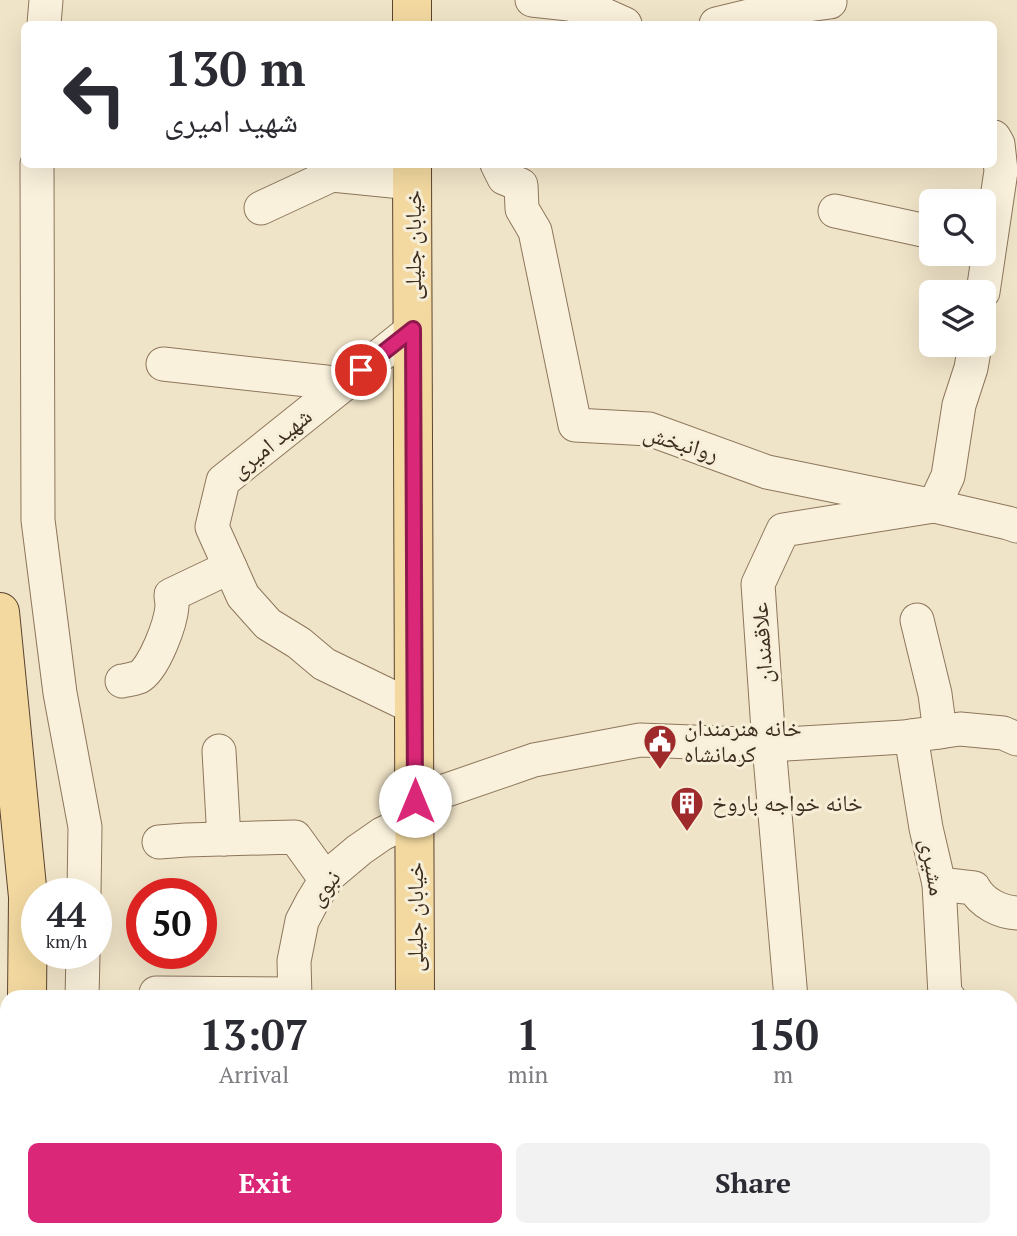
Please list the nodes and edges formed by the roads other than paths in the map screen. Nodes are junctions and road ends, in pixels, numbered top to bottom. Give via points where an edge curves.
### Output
1 (46, 0) edge
2 (412, 0) edge
3 (532, 0) edge
4 (834, 9) edge
5 (44, 21) edge
6 (412, 21) edge
7 (618, 21) edge
8 (728, 21) edge
9 (997, 142) edge
10 (37, 168) edge
11 (500, 168) edge
12 (1009, 171) edge
13 (412, 174) edge
14 (261, 208) dead end
15 (835, 211) dead end
16 (996, 211) edge
17 (919, 229) edge
18 (413, 329) junction
19 (973, 357) edge
20 (163, 364) dead end
21 (344, 384) junction
22 (934, 506) junction
23 (1017, 526) edge
24 (230, 567) junction
25 (0, 612) edge
26 (917, 620) dead end
27 (122, 681) dead end
28 (415, 708) junction
29 (925, 734) junction
30 (1017, 739) edge
31 (769, 745) junction
32 (219, 751) dead end
33 (415, 809) junction
34 (224, 839) junction
35 (159, 842) dead end
36 (84, 878) edge
37 (326, 880) junction
38 (939, 884) junction
39 (1017, 913) edge
40 (83, 969) edge
41 (27, 990) edge
42 (82, 990) edge
43 (295, 990) edge
44 (415, 990) edge
45 (789, 990) edge
46 (945, 990) edge

1 - 5 street
2 - 6 main road
3 - 7 street via 569,4
4 - 8 street via 778,9
9 - 12 street
10 - 36 street via 38,520 60,693 85,827
11 - 22 street, روانبخش via 505,178 521,185 522,209 535,231 575,425 649,429 767,472
12 - 16 street
13 - 14 street via 332,175
13 - 18 main road, خیابان جلیلی
15 - 17 street
18 - 21 street, شهید امیری
18 - 28 main road, خیابان جلیلی
19 - 22 street via 959,405 948,476
20 - 21 street
21 - 24 street, شهید امیری via 223,481 212,527
22 - 23 street, روانبخش
22 - 31 street, علاقمندان via 783,530 758,584
24 - 27 street via 171,595 162,643 147,671
24 - 28 street, شهید امیری via 243,596 268,624 324,664
25 - 41 main road via 29,897
26 - 29 street, مشیری via 932,681
28 - 33 main road, خیابان جلیلی
29 - 30 street, نبوی via 960,729
29 - 31 street, نبوی
29 - 38 street, مشیری via 926,828
31 - 33 street, نبوی via 640,740 534,760
31 - 45 street, علاقمندان
32 - 34 street
33 - 37 street, نبوی
33 - 44 main road, خیابان جلیلی
34 - 35 street
34 - 37 street via 295,837
37 - 43 street, نبوی via 302,922
38 - 39 street via 974,888 978,896 1003,912
38 - 46 street, مشیری
40 - 42 street

